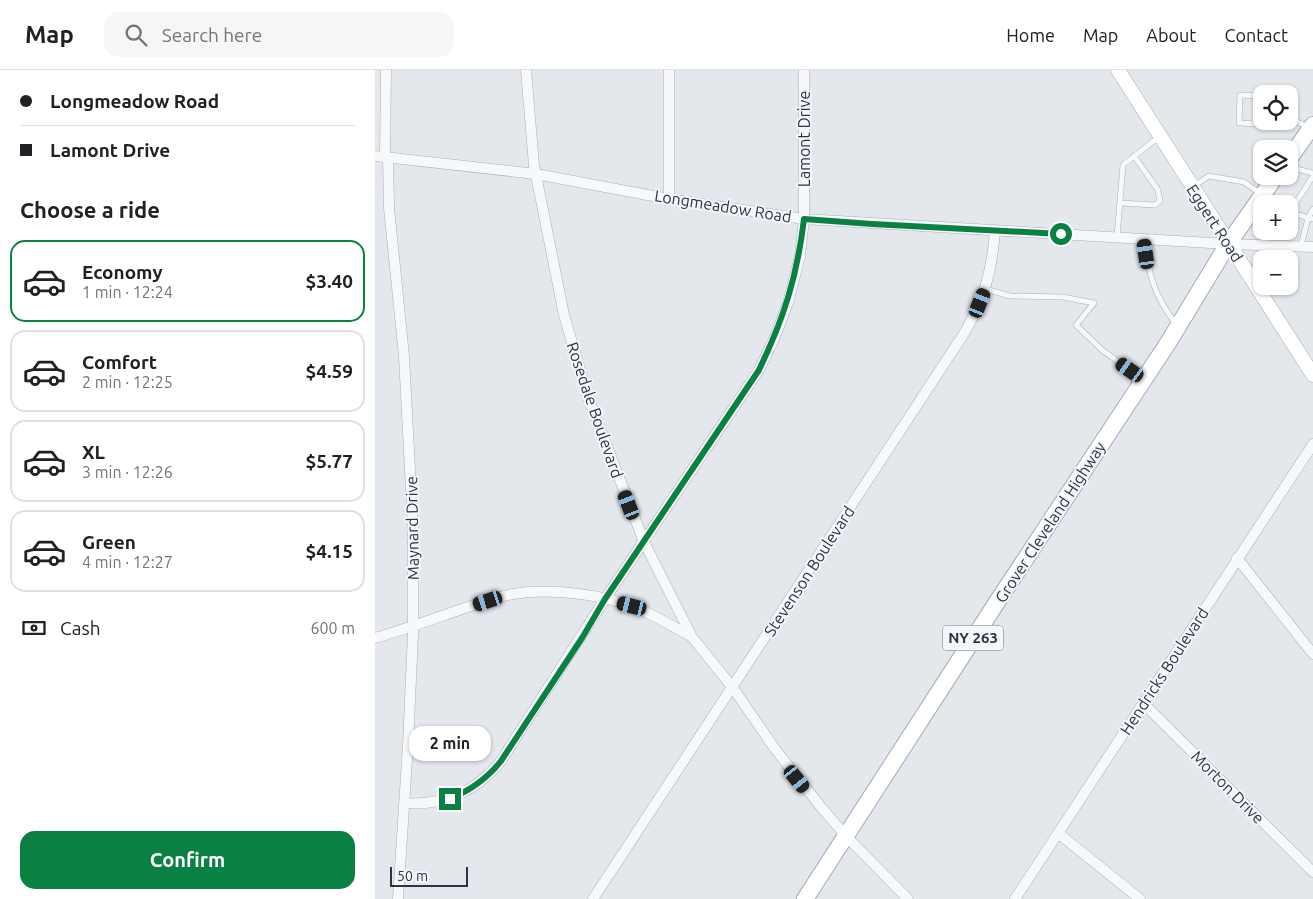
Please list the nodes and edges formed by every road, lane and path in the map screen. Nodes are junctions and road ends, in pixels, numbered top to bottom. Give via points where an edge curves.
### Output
1 (386, 70) edge
2 (526, 70) edge
3 (669, 70) edge
4 (804, 70) edge
5 (1118, 70) edge
6 (1253, 96) edge
7 (1298, 121) edge
8 (1253, 124) edge
9 (1312, 126) edge
10 (1160, 136) junction
11 (1298, 146) edge
12 (383, 156) edge
13 (1134, 156) junction
14 (1298, 170) edge
15 (536, 174) junction
16 (1313, 175) edge
17 (1192, 187) junction
18 (1258, 195) edge
19 (1298, 198) edge
20 (669, 199) junction
21 (1120, 203) junction
22 (1313, 209) edge
23 (1253, 213) edge
24 (1298, 215) edge
25 (804, 219) junction
26 (1311, 219) edge
27 (995, 230) junction
28 (1117, 238) junction
29 (1144, 239) junction
30 (1228, 244) junction
31 (1301, 247) junction
32 (1313, 247) edge
33 (985, 289) junction
34 (1178, 327) junction
35 (1313, 375) edge
36 (1144, 380) junction
37 (1313, 444) edge
38 (644, 542) junction
39 (1237, 558) junction
40 (605, 599) junction
41 (412, 627) junction
42 (692, 637) junction
43 (375, 638) edge
44 (1313, 654) edge
45 (733, 688) junction
46 (1143, 703) junction
47 (404, 803) junction
48 (1058, 832) junction
49 (845, 835) junction
50 (1313, 872) edge
51 (398, 899) edge
52 (593, 899) edge
53 (805, 899) edge
54 (909, 899) edge
55 (1015, 899) edge
56 (1140, 899) edge

1 - 12 street, Maynard Drive
2 - 15 street, Rosedale Boulevard
3 - 20 street
4 - 25 street, Lamont Drive
5 - 10 street, Eggert Road
6 - 8 lane via 1240,95 1239,123
7 - 9 lane
9 - 11 main road
10 - 13 lane
10 - 17 street, Eggert Road
12 - 15 street, Longmeadow Road
12 - 41 street, Maynard Drive via 404,356 413,536
13 - 21 lane via 1123,165
13 - 21 lane via 1158,190 1160,201 1155,205
14 - 16 lane
15 - 20 street, Longmeadow Road
15 - 38 street, Rosedale Boulevard via 558,288 577,361
16 - 19 lane
17 - 18 lane via 1209,176 1244,182
17 - 30 street, Eggert Road
20 - 25 street, Longmeadow Road
21 - 28 lane
22 - 26 lane
23 - 30 main road, NY 263
24 - 26 lane
25 - 27 street, Longmeadow Road
25 - 38 street, Lamont Drive via 800,256 788,303 763,362
26 - 31 lane
27 - 28 street, Longmeadow Road
27 - 33 street, Stevenson Boulevard via 993,258
28 - 29 street, Longmeadow Road
29 - 30 street, Longmeadow Road
29 - 34 lane via 1152,281 1162,306
30 - 31 street, Longmeadow Road
30 - 34 main road, Grover Cleveland Highway / NY 263
30 - 35 street, Eggert Road
31 - 32 street, Longmeadow Road
33 - 36 lane via 1010,296 1063,297 1094,304 1076,326 1102,350
33 - 45 street, Stevenson Boulevard via 965,332
34 - 36 main road, Grover Cleveland Highway / NY 263
36 - 49 main road, Grover Cleveland Highway / NY 263
37 - 39 street, Hendricks Boulevard
38 - 40 street, Lamont Drive
38 - 42 street, Rosedale Boulevard
39 - 44 street
39 - 46 street, Hendricks Boulevard
40 - 41 street via 563,593 513,594
40 - 42 street via 632,606
40 - 47 street, Lamont Drive via 491,774 478,785 450,799
41 - 43 street
41 - 47 street, Maynard Drive
42 - 45 street, Rosedale Boulevard
45 - 49 street, Rosedale Boulevard via 797,779
45 - 52 street, Stevenson Boulevard
46 - 48 street, Hendricks Boulevard
46 - 50 street, Morton Drive
47 - 51 street, Maynard Drive
48 - 55 street, Hendricks Boulevard
48 - 56 street
49 - 53 main road, Grover Cleveland Highway / NY 263
49 - 54 street, Rosedale Boulevard

